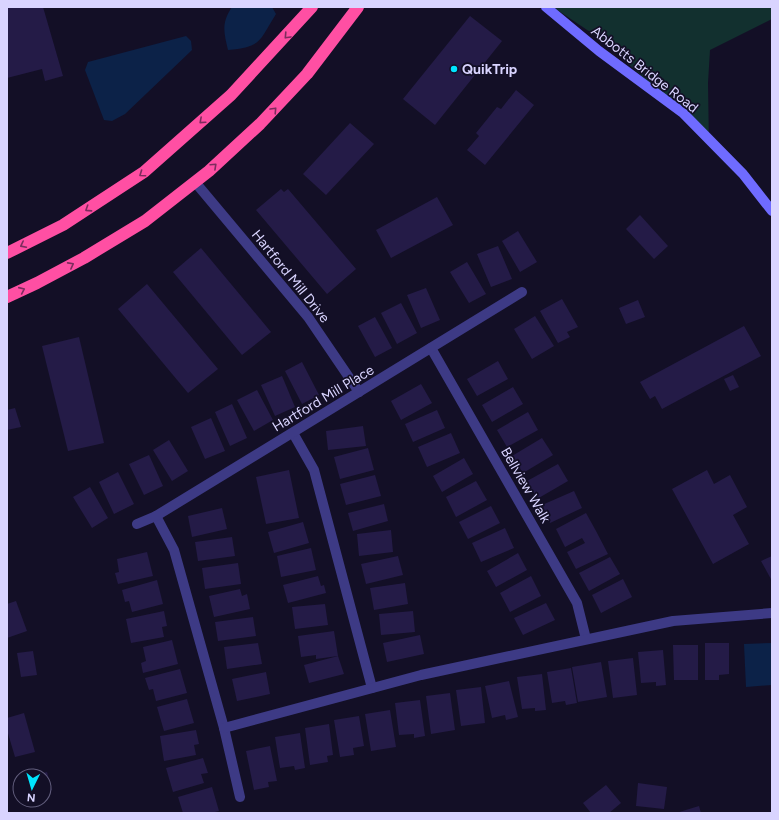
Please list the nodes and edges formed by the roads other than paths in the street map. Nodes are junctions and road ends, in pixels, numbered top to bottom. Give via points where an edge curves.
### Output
1 (312, 7) edge
2 (358, 7) edge
3 (546, 7) edge
4 (195, 182) junction
5 (772, 211) edge
6 (7, 253) edge
7 (522, 292) dead end
8 (7, 297) edge
9 (431, 348) junction
10 (359, 392) junction
11 (292, 432) junction
12 (156, 516) junction
13 (137, 524) dead end
14 (772, 613) edge
15 (586, 639) junction
16 (372, 688) junction
17 (224, 728) junction
18 (240, 797) dead end

1 -> 6 highway via 231,95 144,172 63,225
4 -> 2 highway via 266,118 307,74
3 - 5 main road, Abbotts Bridge Road via 683,113 743,174
8 -> 4 highway via 37,284 145,221
4 - 10 street, Hartford Mill Drive via 308,317
7 - 9 street, Hartford Mill Place
9 - 10 street, Hartford Mill Place
9 - 15 street, Bellview Walk via 577,603
10 - 11 street, Hartford Mill Place
11 - 12 street, Hartford Mill Place
11 - 16 street via 314,470
12 - 13 street, Hartford Mill Place
12 - 17 street via 174,550
14 - 15 street via 673,621
15 - 16 street
16 - 17 street
17 - 18 street

